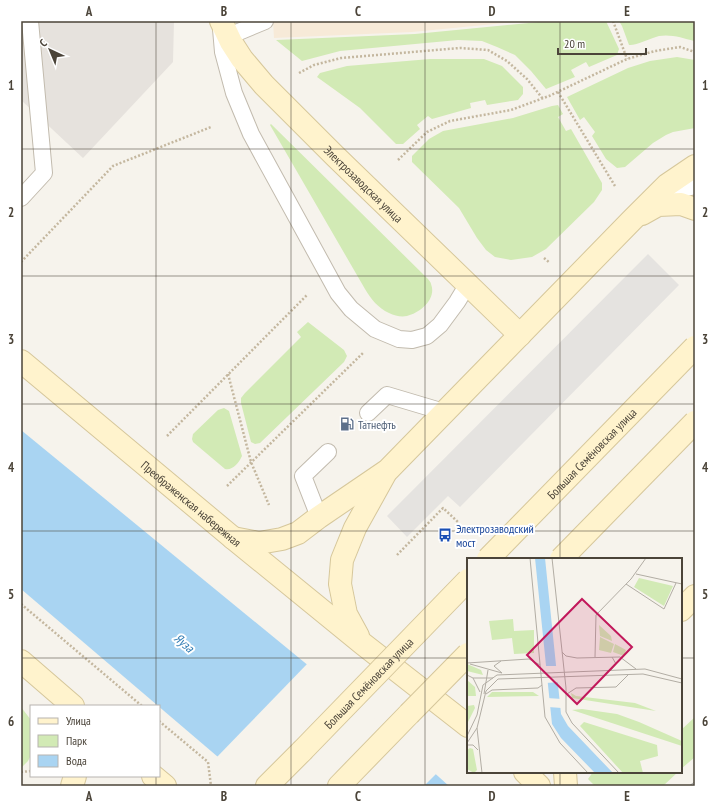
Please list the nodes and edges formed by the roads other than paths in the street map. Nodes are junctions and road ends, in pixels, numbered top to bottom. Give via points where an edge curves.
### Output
1 (30, 21) edge
2 (265, 21) edge
3 (223, 26) edge
4 (695, 166) edge
5 (695, 186) edge
6 (21, 198) edge
7 (695, 209) edge
8 (632, 220) junction
9 (468, 284) junction
10 (520, 335) junction
11 (695, 347) edge
12 (21, 361) edge
13 (444, 412) junction
14 (368, 413) dead end
15 (695, 422) edge
16 (328, 452) dead end
17 (388, 470) junction
18 (319, 517) junction
19 (233, 538) junction
20 (489, 558) edge
21 (562, 558) edge
22 (467, 581) edge
23 (695, 596) edge
24 (682, 609) edge
25 (363, 644) junction
26 (467, 655) edge
27 (21, 661) edge
28 (72, 705) edge
29 (465, 723) edge
30 (526, 773) edge
31 (565, 773) edge
32 (154, 777) edge
33 (165, 786) edge
34 (267, 786) edge
35 (339, 786) edge
36 (539, 786) edge
37 (566, 786) edge

1 - 6 lane via 44,173
2 - 3 lane via 237,33
3 - 9 main road, Электрозаводская улица via 242,59 264,85
3 - 9 lane via 224,52 234,93 251,134 338,293 351,309 375,329 399,339 412,340 426,336 440,325
4 - 8 main road via 667,185
5 - 8 lane via 670,192
7 - 8 main road via 681,204 658,205
8 - 10 main road
9 - 10 main road, Электрозаводская улица
10 - 13 main road
11 - 20 main road, Большая Семёновская улица, bridge
12 - 19 main road, Преображенская набережная
13 - 14 lane via 387,394
13 - 17 main road
15 - 21 main road, bridge
16 - 18 lane via 303,476
17 - 18 main road
17 - 25 main road via 355,528 342,560 340,584 346,614
18 - 19 main road via 298,533 282,539 259,543
19 - 25 main road, Преображенская набережная
22 - 34 main road, Большая Семёновская улица, bridge
23 - 24 main road
25 - 29 main road, Преображенская набережная
26 - 35 main road, bridge
27 - 28 main road
30 - 36 main road
31 - 37 main road
32 - 33 main road

